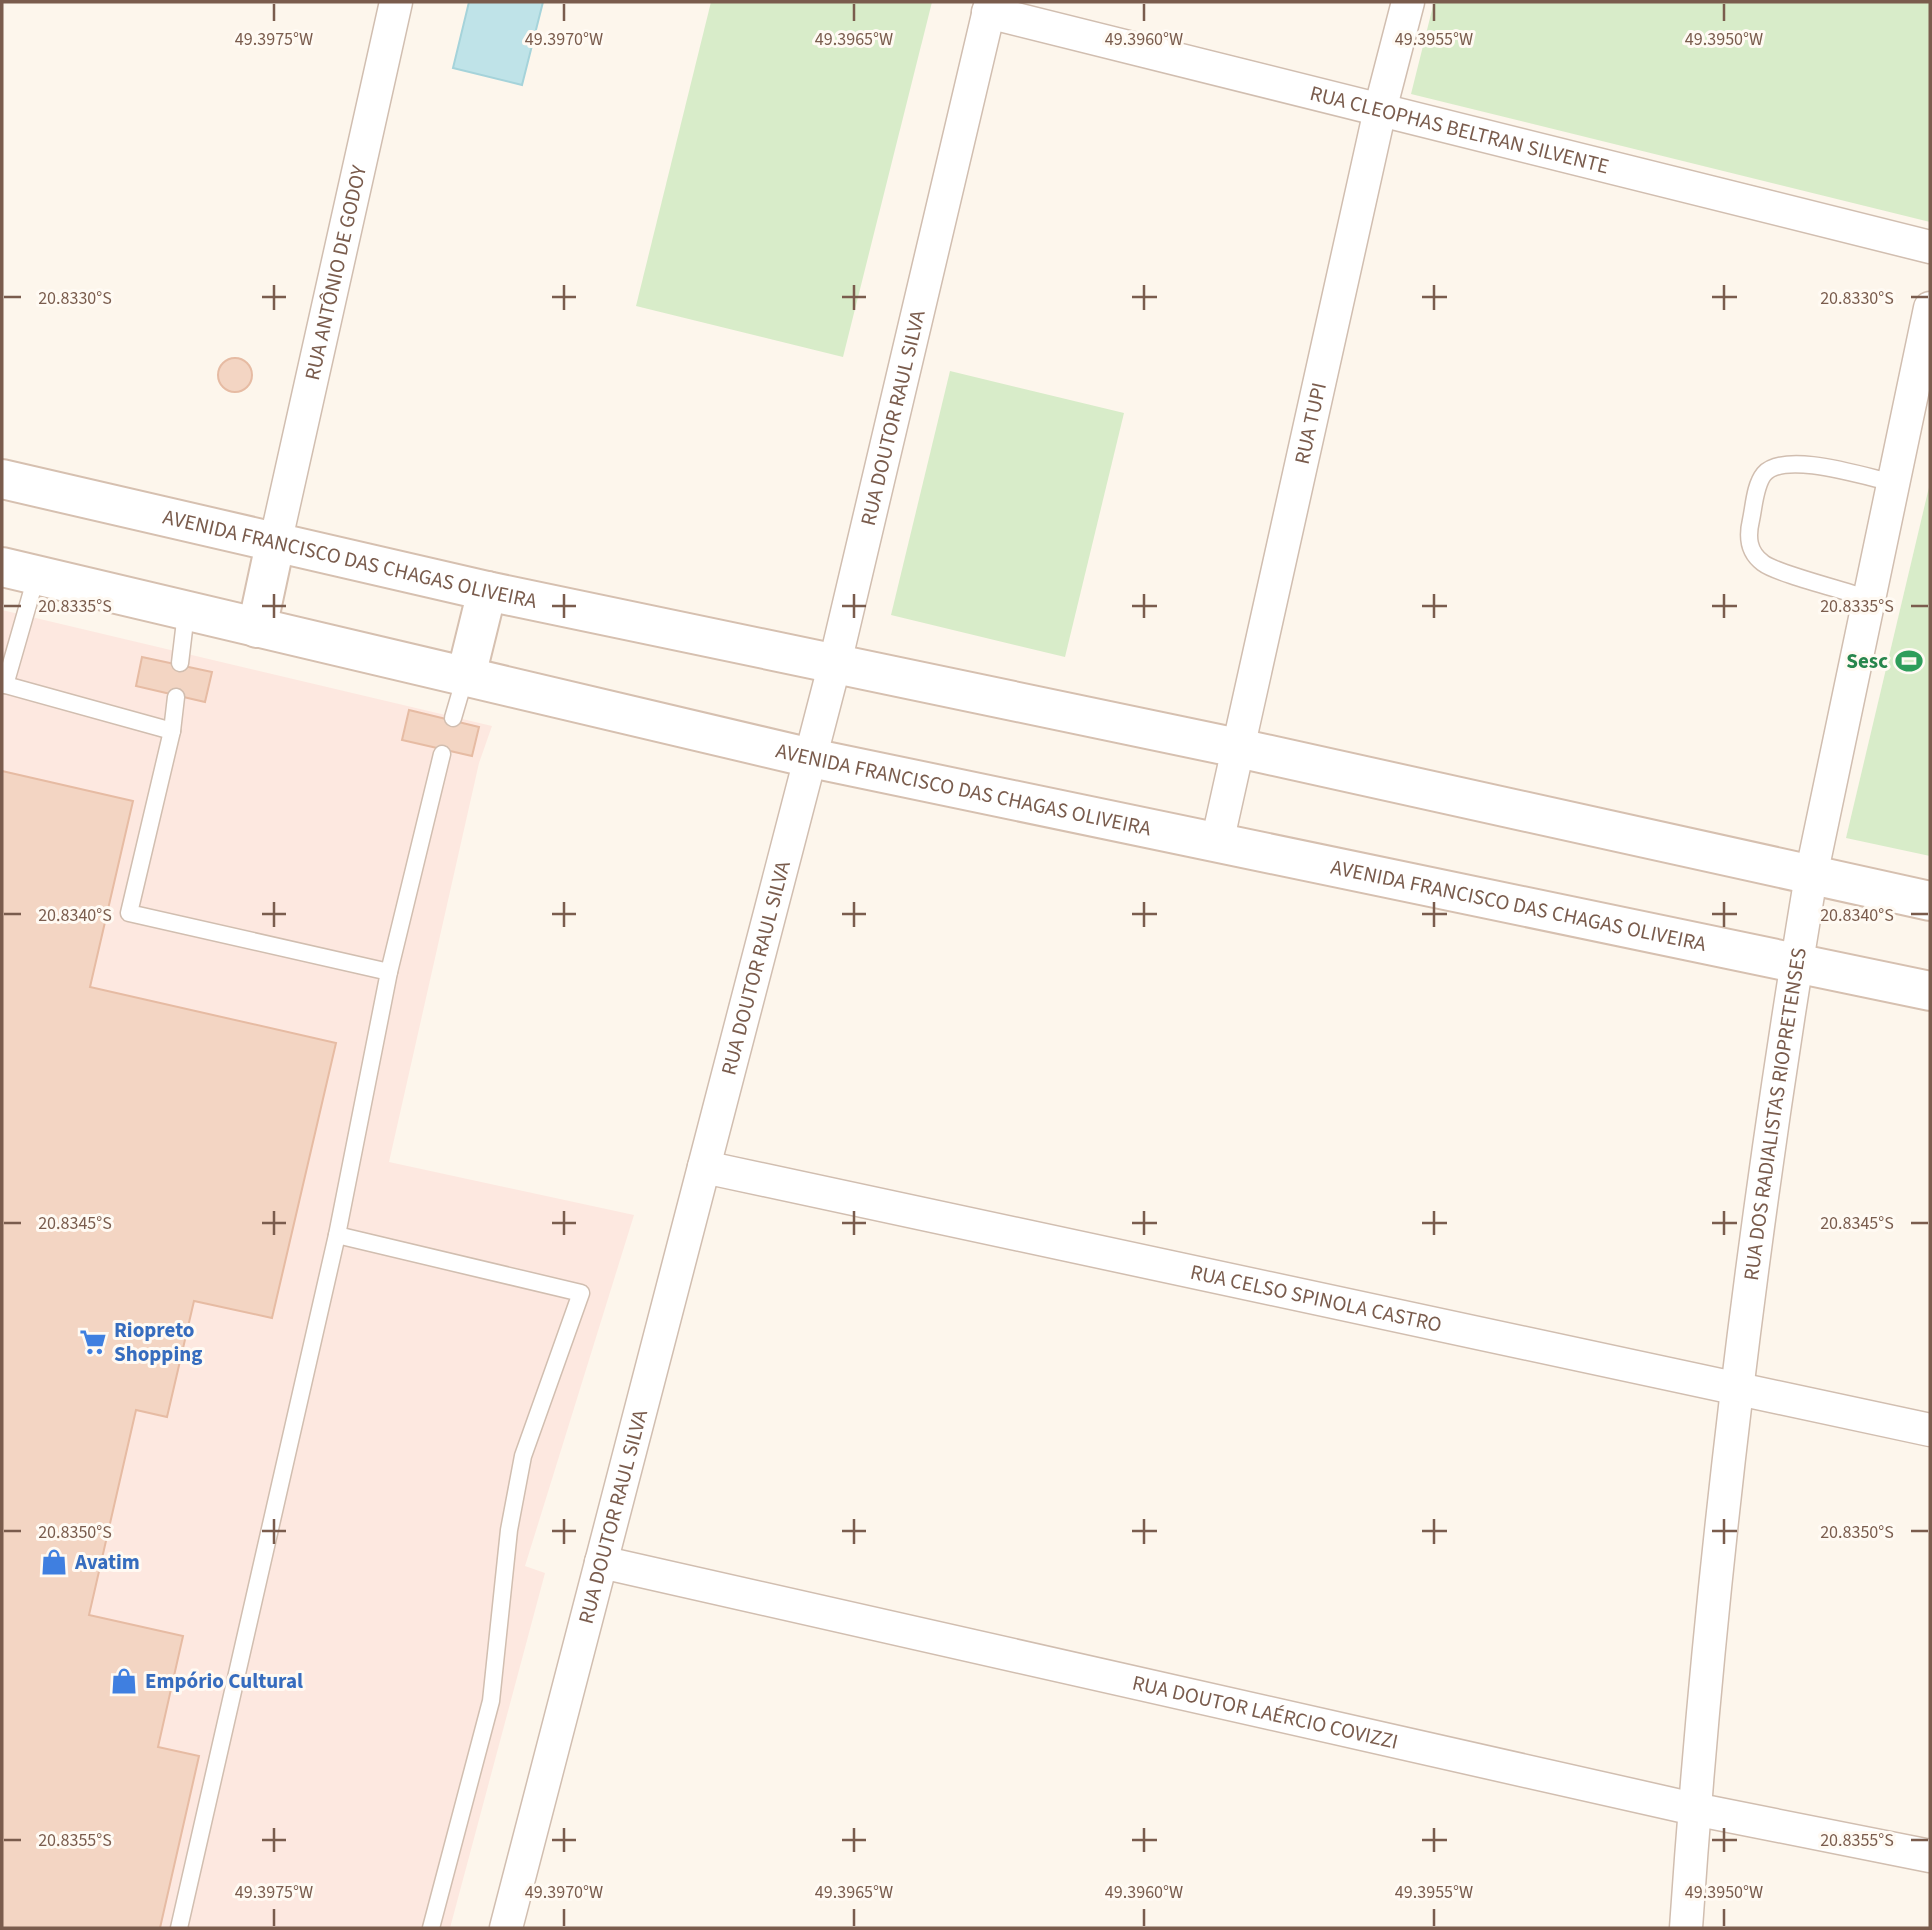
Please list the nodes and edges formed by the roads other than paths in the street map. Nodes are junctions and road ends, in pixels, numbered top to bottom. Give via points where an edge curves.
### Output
1 (396, 2) edge
2 (1408, 2) edge
3 (989, 7) edge
4 (1380, 110) junction
5 (1930, 247) edge
6 (1930, 308) edge
7 (2, 479) edge
8 (1894, 482) junction
9 (275, 544) junction
10 (19, 572) edge
11 (487, 591) junction
12 (1869, 598) junction
13 (186, 613) junction
14 (257, 628) junction
15 (180, 663) dead end
16 (835, 663) junction
17 (466, 676) junction
18 (3, 685) edge
19 (176, 697) dead end
20 (453, 718) dead end
21 (172, 731) junction
22 (1238, 748) junction
23 (442, 754) dead end
24 (811, 758) junction
25 (1217, 843) junction
26 (1811, 876) junction
27 (1930, 901) edge
28 (1796, 963) junction
29 (389, 972) junction
30 (1930, 991) edge
31 (704, 1167) junction
32 (337, 1235) junction
33 (1737, 1388) junction
34 (1930, 1430) edge
35 (601, 1562) junction
36 (1694, 1808) junction
37 (1930, 1856) edge
38 (179, 1928) edge
39 (431, 1928) edge
40 (506, 1928) edge
41 (1686, 1928) edge

1 - 9 street, RUA ANTÔNIO DE GODOY
2 - 4 street, RUA TUPI
3 - 4 street, RUA CLEOPHAS BELTRAN SILVENTE
3 - 16 street, RUA DOUTOR RAUL SILVA
4 - 5 street, RUA CLEOPHAS BELTRAN SILVENTE
4 - 22 street, RUA TUPI
6 - 8 street, RUA DOS RADIALISTAS RIOPRETENSES
7 - 9 main road, AVENIDA FRANCISCO DAS CHAGAS OLIVEIRA
8 - 12 street, RUA DOS RADIALISTAS RIOPRETENSES
8 - 12 lane via 1813,465 1781,464 1764,473 1748,531 1750,549 1764,564
9 - 11 main road, AVENIDA FRANCISCO DAS CHAGAS OLIVEIRA
9 - 14 main road
10 - 13 main road, AVENIDA FRANCISCO DAS CHAGAS OLIVEIRA
10 - 18 lane
11 - 16 main road, AVENIDA FRANCISCO DAS CHAGAS OLIVEIRA
11 - 17 main road
12 - 26 street, RUA DOS RADIALISTAS RIOPRETENSES
13 - 14 main road, AVENIDA FRANCISCO DAS CHAGAS OLIVEIRA
13 - 15 lane
14 - 17 main road, AVENIDA FRANCISCO DAS CHAGAS OLIVEIRA
16 - 22 main road, AVENIDA FRANCISCO DAS CHAGAS OLIVEIRA
16 - 24 street, RUA DOUTOR RAUL SILVA
17 - 20 lane
17 - 24 main road, AVENIDA FRANCISCO DAS CHAGAS OLIVEIRA
18 - 21 lane
19 - 21 lane
21 - 29 lane via 129,913
22 - 25 street, RUA TUPI
22 - 26 main road, AVENIDA FRANCISCO DAS CHAGAS OLIVEIRA
23 - 29 lane
24 - 25 main road, AVENIDA FRANCISCO DAS CHAGAS OLIVEIRA
24 - 31 street, RUA DOUTOR RAUL SILVA
25 - 28 main road, AVENIDA FRANCISCO DAS CHAGAS OLIVEIRA
26 - 27 main road, AVENIDA FRANCISCO DAS CHAGAS OLIVEIRA
26 - 28 street, RUA DOS RADIALISTAS RIOPRETENSES
28 - 30 main road, AVENIDA FRANCISCO DAS CHAGAS OLIVEIRA
28 - 33 street, RUA DOS RADIALISTAS RIOPRETENSES
29 - 32 lane
31 - 33 street, RUA CELSO SPINOLA CASTRO
31 - 35 street, RUA DOUTOR RAUL SILVA
32 - 38 lane
32 - 39 lane via 581,1293 523,1456 509,1530 491,1700
33 - 34 street, RUA CELSO SPINOLA CASTRO
33 - 36 street, RUA DOS RADIALISTAS RIOPRETENSES
35 - 36 street, RUA DOUTOR LAÉRCIO COVIZZI
35 - 40 street, RUA DOUTOR RAUL SILVA
36 - 37 street, RUA DOUTOR LAÉRCIO COVIZZI
36 - 41 street, RUA DOS RADIALISTAS RIOPRETENSES

